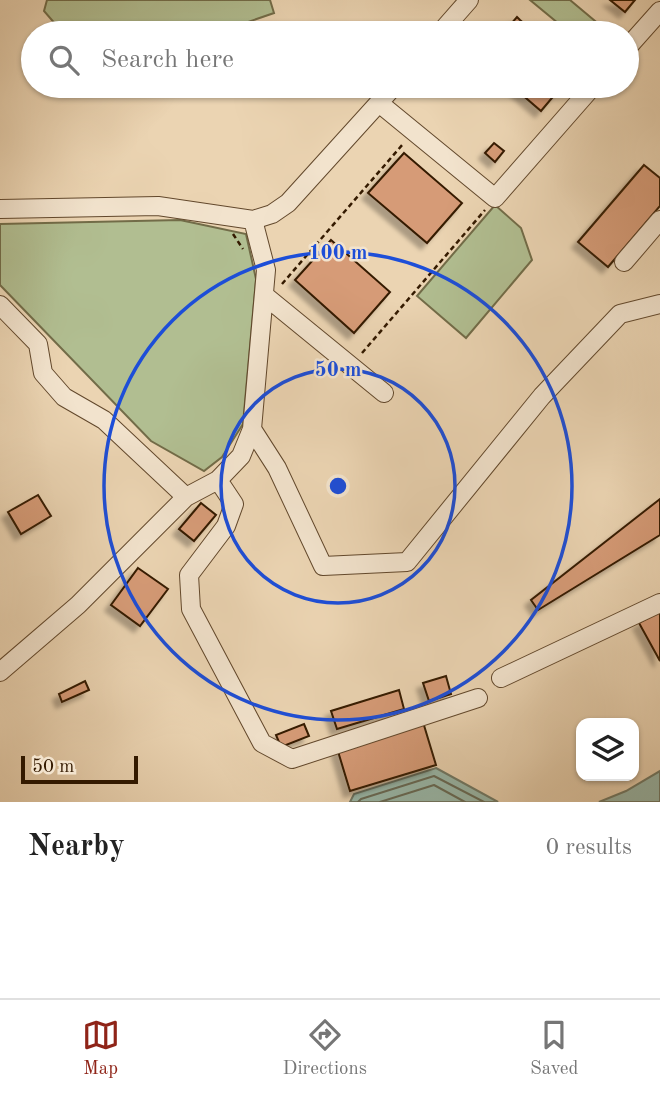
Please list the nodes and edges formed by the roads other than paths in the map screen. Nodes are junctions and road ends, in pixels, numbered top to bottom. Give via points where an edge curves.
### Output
1 (469, 0) edge
2 (660, 11) edge
3 (451, 21) edge
4 (639, 35) edge
5 (383, 98) edge
6 (582, 98) edge
7 (379, 103) junction
8 (0, 209) edge
9 (253, 220) junction
10 (660, 220) edge
11 (625, 262) dead end
12 (272, 291) junction
13 (660, 304) edge
14 (0, 305) edge
15 (384, 393) dead end
16 (252, 429) junction
17 (218, 480) junction
18 (186, 497) junction
19 (660, 603) edge
20 (0, 672) edge
21 (501, 678) dead end
22 (478, 698) dead end

1 - 3 street
2 - 4 street
5 - 7 street
6 - 7 street via 495,198
7 - 9 street via 288,203
8 - 9 street via 158,206
9 - 12 street
10 - 11 street
12 - 15 street
12 - 16 street
13 - 16 street via 620,314 541,397 407,562 323,566 277,468
14 - 18 street via 38,344 43,373 64,397 104,419
16 - 17 street via 241,456
17 - 18 street
17 - 22 street via 234,504 226,526 189,575 191,609 262,743 292,760
18 - 20 street via 78,604
19 - 21 street

